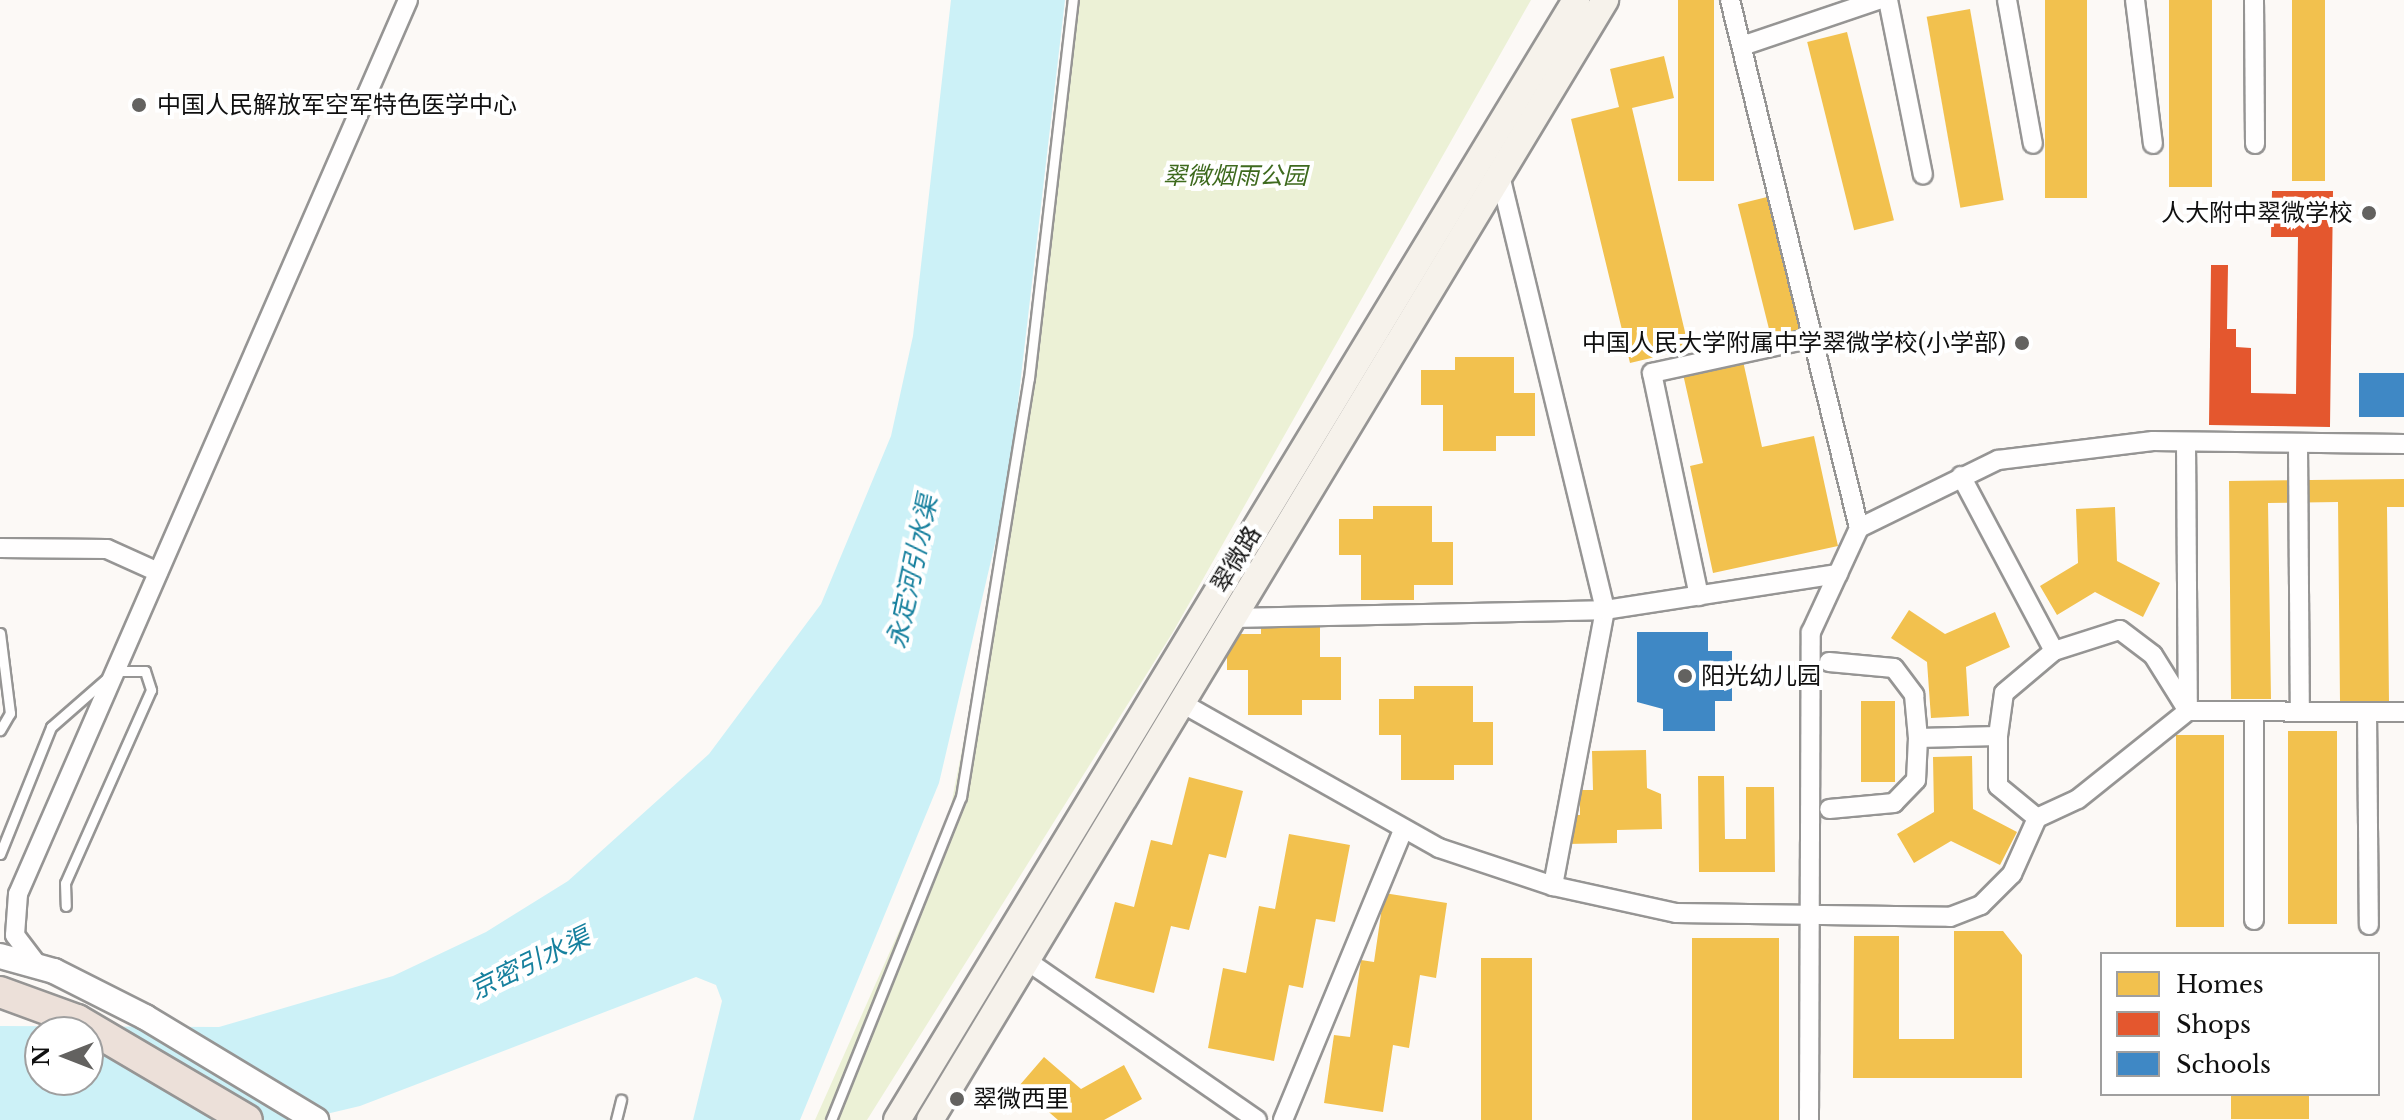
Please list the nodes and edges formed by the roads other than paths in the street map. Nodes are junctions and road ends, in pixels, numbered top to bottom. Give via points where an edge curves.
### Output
1 (408, 0) edge
2 (1073, 0) edge
3 (1576, 0) edge
4 (1605, 0) edge
5 (1730, 0) edge
6 (1878, 0) edge
7 (1888, 0) edge
8 (2007, 0) edge
9 (2135, 0) edge
10 (2254, 0) edge
11 (1843, 4) edge
12 (1742, 46) junction
13 (2033, 144) dead end
14 (2153, 144) dead end
15 (2255, 144) dead end
16 (1499, 171) junction
17 (1923, 175) dead end
18 (1812, 338) junction
19 (2186, 442) junction
20 (2404, 444) edge
21 (2298, 445) junction
22 (1961, 476) junction
23 (1859, 528) junction
24 (0, 548) edge
25 (158, 572) junction
26 (1838, 574) junction
27 (1699, 596) junction
28 (1605, 610) junction
29 (1230, 618) junction
30 (3, 636) edge
31 (2054, 651) junction
32 (1829, 662) dead end
33 (115, 671) junction
34 (1180, 702) junction
35 (2188, 711) junction
36 (2254, 712) junction
37 (2300, 712) junction
38 (2367, 712) junction
39 (2404, 712) edge
40 (0, 730) edge
41 (1998, 736) junction
42 (1918, 738) junction
43 (1829, 809) dead end
44 (2037, 818) junction
45 (1403, 830) junction
46 (0, 854) edge
47 (1553, 886) junction
48 (66, 906) dead end
49 (1810, 910) junction
50 (2254, 920) dead end
51 (2369, 925) dead end
52 (0, 956) edge
53 (1026, 960) junction
54 (45, 967) junction
55 (13, 995) edge
56 (621, 1100) dead end
57 (247, 1120) edge
58 (316, 1120) edge
59 (616, 1120) edge
60 (831, 1120) edge
61 (897, 1120) edge
62 (930, 1120) edge
63 (1257, 1120) edge
64 (1283, 1120) edge
65 (1809, 1120) edge

1 - 25 street
2 - 60 lane via 1029,378 961,797
3 - 61 main road, 翠微路
4 - 16 main road, 翠微路
5 - 12 street
6 - 11 street
7 - 17 street
8 - 13 street
9 - 14 street
10 - 15 street
11 - 12 street
12 - 18 street
16 - 28 street
16 - 29 main road, 翠微路
18 - 23 street
18 - 27 street via 1652,373
19 - 21 street
19 - 22 street via 1998,460
19 - 35 street
20 - 21 street
21 - 37 street
22 - 23 street
22 - 31 street
23 - 26 street
24 - 25 street via 107,549
25 - 33 street
26 - 27 street
26 - 49 street via 1811,632
27 - 28 street
28 - 29 street
28 - 47 street
29 - 34 main road, 翠微路
30 - 40 lane via 10,713
31 - 35 street via 2120,630 2153,655
31 - 41 street via 2004,693
32 - 42 street via 1894,668 1914,695
33 - 46 lane via 51,727
33 - 48 lane via 145,671 151,690 65,883
33 - 54 street via 18,894 15,935
34 - 45 street
34 - 53 main road, 翠微路
35 - 36 street
35 - 44 street via 2078,799
36 - 37 street
36 - 50 street
37 - 38 street
38 - 39 street
38 - 51 street
41 - 42 street
41 - 44 street via 1998,786
42 - 43 street via 1916,780 1894,803
44 - 49 street via 2012,874 1981,905 1960,913
45 - 47 street
45 - 64 street
47 - 49 street via 1676,913
49 - 65 street
52 - 54 street
53 - 62 main road, 翠微路
53 - 63 street
54 - 58 street
55 - 57 highway via 129,1047
56 - 59 lane

